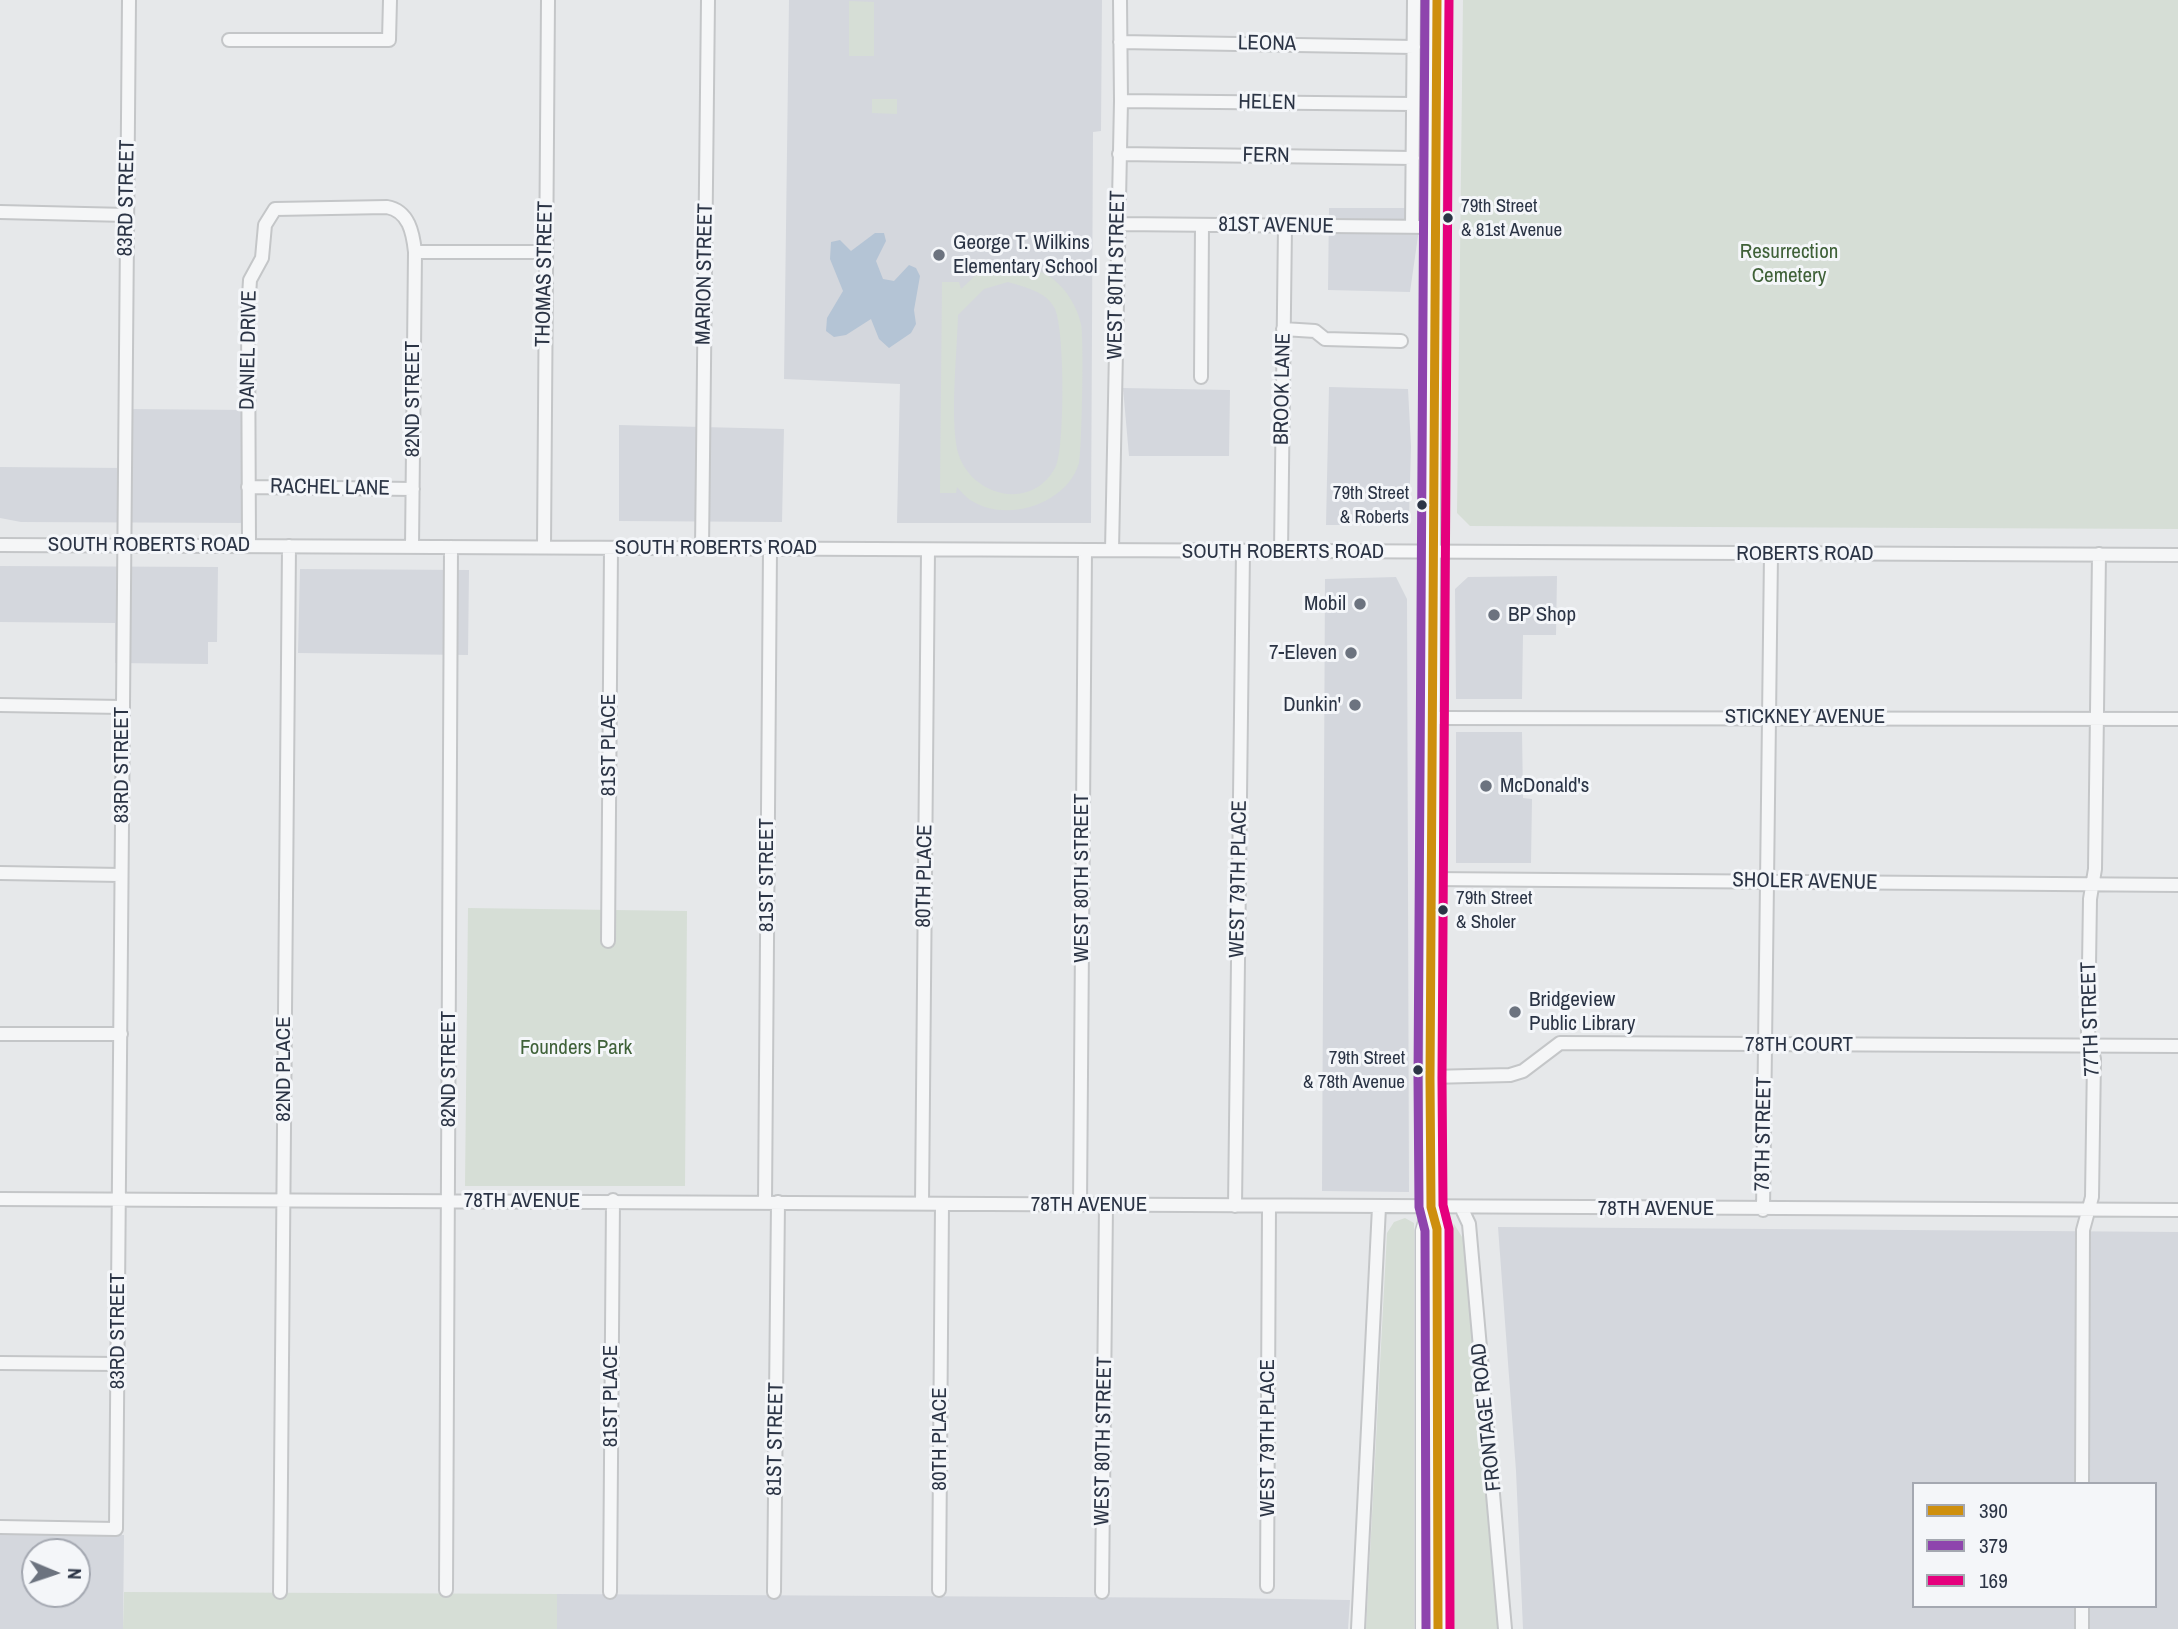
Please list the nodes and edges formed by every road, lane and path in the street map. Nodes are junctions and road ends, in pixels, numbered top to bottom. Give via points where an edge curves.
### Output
1 (129, 0) edge
2 (390, 0) edge
3 (548, 0) edge
4 (708, 0) edge
5 (1119, 0) edge
6 (1414, 0) edge
7 (1437, 0) edge
8 (229, 40) dead end
9 (1120, 42) junction
10 (1414, 47) junction
11 (1121, 101) junction
12 (1413, 104) junction
13 (1119, 154) junction
14 (1413, 158) junction
15 (0, 212) edge
16 (127, 215) junction
17 (1118, 224) junction
18 (1202, 225) junction
19 (1284, 226) junction
20 (1412, 227) junction
21 (1434, 227) junction
22 (546, 251) junction
23 (415, 252) junction
24 (1283, 329) junction
25 (1401, 341) dead end
26 (1201, 377) dead end
27 (248, 487) junction
28 (413, 489) junction
29 (0, 545) edge
30 (124, 545) junction
31 (249, 546) junction
32 (289, 546) junction
33 (412, 547) junction
34 (452, 547) junction
35 (544, 547) junction
36 (611, 548) junction
37 (702, 548) junction
38 (770, 549) junction
39 (928, 550) junction
40 (1085, 550) junction
41 (1112, 550) junction
42 (1243, 551) junction
43 (1281, 552) junction
44 (1431, 552) junction
45 (1771, 554) junction
46 (2099, 554) junction
47 (2178, 555) edge
48 (0, 705) edge
49 (122, 707) junction
50 (1769, 717) junction
51 (1431, 718) junction
52 (2097, 719) junction
53 (2178, 719) edge
54 (0, 873) edge
55 (121, 874) junction
56 (1431, 879) junction
57 (1767, 882) junction
58 (2093, 885) junction
59 (2178, 885) edge
60 (608, 941) dead end
61 (0, 1034) edge
62 (121, 1034) junction
63 (1765, 1045) junction
64 (2090, 1045) junction
65 (2178, 1046) edge
66 (1430, 1077) junction
67 (0, 1199) edge
68 (118, 1200) junction
69 (284, 1200) junction
70 (613, 1200) junction
71 (448, 1202) junction
72 (771, 1202) junction
73 (922, 1203) junction
74 (942, 1204) junction
75 (1080, 1205) junction
76 (1106, 1205) junction
77 (1235, 1206) junction
78 (1269, 1207) junction
79 (1379, 1207) junction
80 (1430, 1207) junction
81 (1461, 1208) junction
82 (2088, 1209) junction
83 (1763, 1210) junction
84 (2178, 1210) edge
85 (0, 1363) edge
86 (118, 1364) junction
87 (2082, 1482) edge
88 (0, 1527) edge
89 (1267, 1586) dead end
90 (446, 1590) dead end
91 (939, 1590) dead end
92 (280, 1592) dead end
93 (610, 1592) dead end
94 (774, 1592) dead end
95 (1102, 1592) dead end
96 (2082, 1608) edge
97 (1358, 1629) edge
98 (1424, 1629) edge
99 (1438, 1629) edge
100 (1505, 1629) edge
101 (2082, 1629) edge

1 - 16 street, 83RD STREET
2 - 8 street via 389,40
3 - 22 street, THOMAS STREET
4 - 37 street, MARION STREET
5 - 9 street, WEST 80TH STREET
6 - 10 street
7 - 21 main road
9 - 10 street, LEONA
9 - 11 street, WEST 80TH STREET
10 - 12 street
11 - 12 street, HELEN
11 - 13 street, WEST 80TH STREET
12 - 14 street
13 - 14 street, FERN
13 - 17 street, WEST 80TH STREET
14 - 20 street
15 - 16 street
16 - 30 street, 83RD STREET
17 - 18 street, 81ST AVENUE
17 - 41 street, WEST 80TH STREET
18 - 19 street, 81ST AVENUE
18 - 26 street
19 - 20 street, 81ST AVENUE
19 - 24 street, BROOK LANE
20 - 21 street, 81ST AVENUE
21 - 44 main road
22 - 23 street
22 - 35 street, THOMAS STREET
23 - 27 street, DANIEL DRIVE via 410,224 395,208 275,209 265,225 262,258 250,280
23 - 28 street, 82ND STREET
24 - 25 street via 1315,331 1325,339
24 - 43 street, BROOK LANE
27 - 28 street, RACHEL LANE
27 - 31 street, DANIEL DRIVE
28 - 33 street, 82ND STREET
29 - 30 street, SOUTH ROBERTS ROAD
30 - 31 street, SOUTH ROBERTS ROAD
30 - 49 street, 83RD STREET
31 - 32 street, SOUTH ROBERTS ROAD
32 - 33 street, SOUTH ROBERTS ROAD
32 - 69 street, 82ND PLACE
33 - 34 street, SOUTH ROBERTS ROAD
34 - 35 street, SOUTH ROBERTS ROAD
34 - 71 street, 82ND STREET
35 - 36 street, SOUTH ROBERTS ROAD
36 - 37 street, SOUTH ROBERTS ROAD
36 - 60 street, 81ST PLACE
37 - 38 street, SOUTH ROBERTS ROAD
38 - 39 street, SOUTH ROBERTS ROAD
38 - 72 street, 81ST STREET
39 - 40 street, SOUTH ROBERTS ROAD
39 - 73 street, 80TH PLACE
40 - 41 street, SOUTH ROBERTS ROAD
40 - 75 street, WEST 80TH STREET
41 - 42 street, SOUTH ROBERTS ROAD
42 - 43 street, SOUTH ROBERTS ROAD
42 - 77 street, WEST 79TH PLACE
43 - 44 street, SOUTH ROBERTS ROAD
44 - 45 street, ROBERTS ROAD
44 - 51 main road
45 - 46 street, ROBERTS ROAD
45 - 50 street, 78TH STREET
46 - 47 street, ROBERTS ROAD
46 - 52 street, 77TH STREET
48 - 49 street
49 - 55 street, 83RD STREET
50 - 51 street, STICKNEY AVENUE
50 - 52 street, STICKNEY AVENUE
50 - 57 street, 78TH STREET
51 - 56 main road
52 - 53 street, STICKNEY AVENUE
52 - 58 street, 77TH STREET
54 - 55 street
55 - 62 street, 83RD STREET
56 - 57 street, SHOLER AVENUE
56 - 66 main road
57 - 58 street, SHOLER AVENUE
57 - 63 street, 78TH STREET
58 - 59 street, SHOLER AVENUE
58 - 64 street, 77TH STREET
61 - 62 street
62 - 68 street, 83RD STREET
63 - 64 street, 78TH COURT
63 - 66 street, 78TH COURT via 1560,1043 1510,1075
63 - 83 street, 78TH STREET
64 - 65 street, 78TH COURT
64 - 82 street, 77TH STREET via 2094,1059 2092,1197
66 - 80 main road
67 - 68 street, 78TH AVENUE
68 - 69 street, 78TH AVENUE
68 - 86 street, 83RD STREET
69 - 71 street, 78TH AVENUE
69 - 92 street, 82ND PLACE
70 - 71 street, 78TH AVENUE
70 - 72 street, 78TH AVENUE
70 - 93 street, 81ST PLACE
71 - 90 street, 82ND STREET
72 - 73 street, 78TH AVENUE
72 - 94 street, 81ST STREET
73 - 74 street, 78TH AVENUE
74 - 75 street, 78TH AVENUE
74 - 91 street, 80TH PLACE
75 - 76 street, 78TH AVENUE
76 - 77 street, 78TH AVENUE
76 - 95 street, WEST 80TH STREET
77 - 78 street, 78TH AVENUE
78 - 79 street, 78TH AVENUE
78 - 89 street, WEST 79TH PLACE
79 - 80 street, 78TH AVENUE
79 - 97 street
80 - 81 street, 78TH AVENUE
80 - 98 main road via 1424,1231
80 - 99 main road via 1437,1229
81 - 83 street, 78TH AVENUE
81 - 100 street, FRONTAGE ROAD via 1469,1224
82 - 83 street, 78TH AVENUE
82 - 84 street, 78TH AVENUE
82 - 87 street, 77TH STREET via 2083,1230
85 - 86 street
86 - 88 street, 83RD STREET via 116,1529
96 - 101 street

